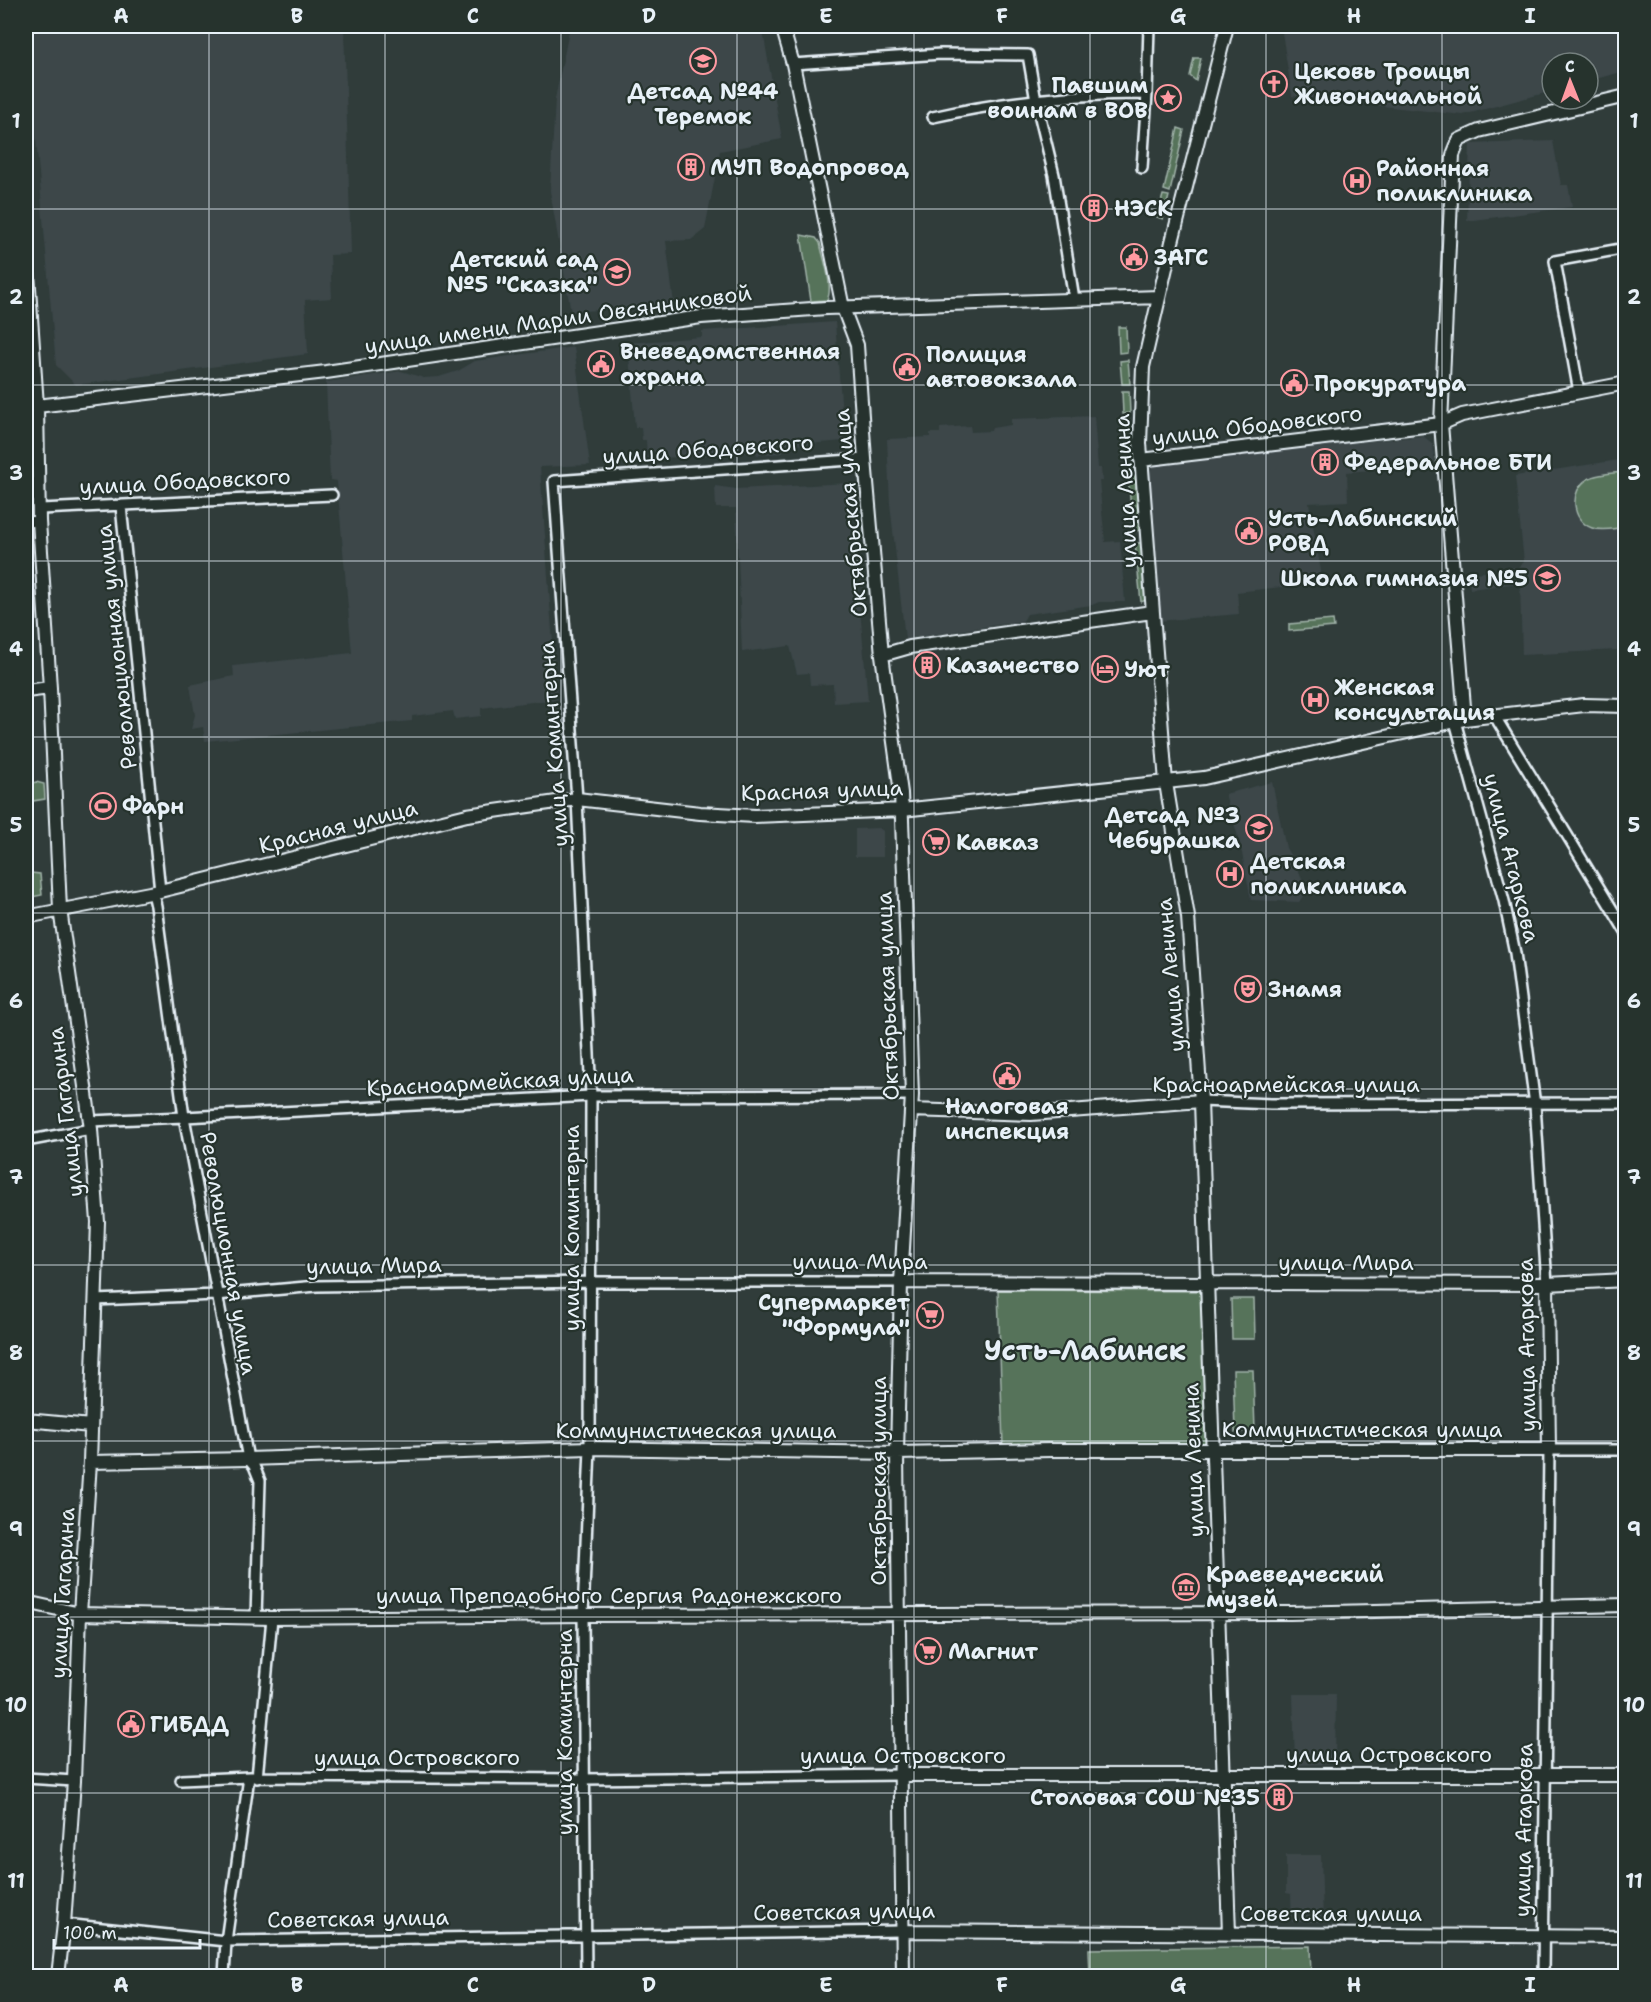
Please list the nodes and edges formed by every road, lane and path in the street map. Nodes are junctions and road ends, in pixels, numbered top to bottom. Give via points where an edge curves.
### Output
1 (782, 26) edge
2 (1149, 26) edge
3 (1227, 26) edge
4 (793, 64) junction
5 (1147, 94) junction
6 (1626, 96) edge
7 (1036, 101) junction
8 (933, 117) dead end
9 (1142, 168) dead end
10 (26, 243) edge
11 (1626, 248) edge
12 (1159, 297) junction
13 (1074, 299) junction
14 (843, 308) junction
15 (28, 310) edge
16 (1626, 383) edge
17 (1579, 392) junction
18 (37, 406) junction
19 (1441, 423) junction
20 (865, 459) junction
21 (1141, 460) junction
22 (554, 481) joint
23 (332, 495) dead end
24 (121, 506) junction
25 (40, 515) junction
26 (26, 522) edge
27 (1152, 612) junction
28 (882, 655) junction
29 (50, 688) junction
30 (26, 691) edge
31 (1626, 706) edge
32 (1494, 715) junction
33 (1460, 720) junction
34 (1166, 783) junction
35 (577, 799) junction
36 (902, 810) junction
37 (156, 892) junction
38 (60, 909) junction
39 (26, 917) edge
40 (1626, 932) edge
41 (591, 1095) junction
42 (912, 1095) junction
43 (1201, 1101) junction
44 (1626, 1103) edge
45 (1535, 1105) junction
46 (911, 1110) junction
47 (184, 1118) junction
48 (90, 1125) junction
49 (26, 1141) edge
50 (1626, 1280) edge
51 (591, 1282) junction
52 (901, 1282) junction
53 (1209, 1282) junction
54 (1547, 1284) junction
55 (216, 1295) junction
56 (95, 1300) junction
57 (26, 1420) edge
58 (91, 1426) junction
59 (590, 1448) junction
60 (1213, 1450) junction
61 (1549, 1450) junction
62 (1626, 1450) edge
63 (897, 1453) junction
64 (248, 1459) junction
65 (90, 1462) junction
66 (26, 1602) edge
67 (1626, 1605) edge
68 (1546, 1606) junction
69 (1219, 1613) junction
70 (80, 1614) junction
71 (583, 1615) junction
72 (899, 1615) junction
73 (256, 1618) junction
74 (272, 1618) junction
75 (901, 1775) junction
76 (1223, 1775) junction
77 (1626, 1775) edge
78 (1545, 1776) junction
79 (26, 1778) edge
80 (253, 1778) junction
81 (584, 1779) junction
82 (181, 1780) dead end
83 (74, 1781) junction
84 (64, 1924) junction
85 (903, 1931) junction
86 (1229, 1934) junction
87 (586, 1936) junction
88 (1542, 1936) junction
89 (1626, 1937) edge
90 (226, 1941) junction
91 (58, 1977) edge
92 (224, 1977) edge
93 (586, 1977) edge
94 (903, 1977) edge
95 (1543, 1977) edge

1 - 4 street, Октябрьская улица
2 - 5 street
3 - 12 street, улица Ленина
4 - 7 street via 941,54 1029,55
4 - 14 street, Октябрьская улица
5 - 7 street via 1095,94
5 - 9 street
6 - 19 street, улица Агаркова via 1479,131 1459,140 1453,154
7 - 8 street via 980,106
7 - 13 street via 1054,176
10 - 15 street, улица Гагарина
11 - 17 street via 1555,261
12 - 13 street, улица имени Марии Овсянниковой
12 - 21 street, улица Ленина via 1143,367
13 - 14 street, улица имени Марии Овсянниковой
14 - 18 street, улица имени Марии Овсянниковой via 700,317 326,372
14 - 20 street, Октябрьская улица via 857,345
15 - 18 street, улица Гагарина
16 - 17 street, улица Ободовского
17 - 19 street, улица Ободовского via 1462,415
18 - 25 street, улица Гагарина
19 - 21 street, улица Ободовского
19 - 33 street, улица Агаркова
20 - 22 street, улица Ободовского
20 - 28 street, Октябрьская улица
21 - 27 street, улица Ленина
22 - 35 street, улица Коминтерна
23 - 24 street, улица Ободовского
24 - 25 street, улица Ободовского
24 - 37 street, Революционная улица
25 - 26 street, улица Ободовского
25 - 29 street, улица Гагарина
27 - 28 street via 910,647
27 - 34 street, улица Ленина
28 - 36 street, Октябрьская улица
29 - 30 street
29 - 38 street, улица Гагарина
31 - 32 street, Красная улица via 1584,705
32 - 33 street, Красная улица
32 - 40 street
33 - 34 street, Красная улица via 1204,778
33 - 45 street, улица Агаркова via 1515,952
34 - 36 street, Красная улица
34 - 43 street, улица Ленина via 1188,917
35 - 36 street, Красная улица via 755,816
35 - 37 street, Красная улица via 467,815
35 - 41 street, улица Коминтерна
36 - 42 street, Октябрьская улица
37 - 38 street, Красная улица
37 - 47 street, Революционная улица
38 - 39 street, Красная улица
38 - 48 street, улица Гагарина
41 - 42 street, Красноармейская улица
41 - 47 street, Красноармейская улица
41 - 51 street, улица Коминтерна
42 - 46 street, Октябрьская улица
43 - 45 street, Красноармейская улица
43 - 46 street, Красноармейская улица via 1031,1114
43 - 53 street, улица Ленина
44 - 45 street, Красноармейская улица
45 - 54 street, улица Агаркова
46 - 52 street, Октябрьская улица
47 - 48 street, Красноармейская улица
47 - 55 street, Революционная улица
48 - 49 street, Красноармейская улица
48 - 56 street, улица Гагарина via 98,1222
50 - 54 street, улица Мира
51 - 52 street, улица Мира
51 - 55 street, улица Мира via 317,1286
51 - 59 street, улица Коминтерна
52 - 53 street, улица Мира
52 - 63 street, Октябрьская улица
53 - 54 street, улица Мира
53 - 60 street, улица Ленина
54 - 61 street, улица Агаркова
55 - 56 street, улица Мира
55 - 64 street, Революционная улица
56 - 58 street, улица Гагарина
57 - 58 street
58 - 65 street, улица Гагарина
59 - 63 street, Коммунистическая улица
59 - 64 street, Коммунистическая улица
59 - 71 street, улица Коминтерна
60 - 61 street, Коммунистическая улица
60 - 63 street, Коммунистическая улица
60 - 69 street, улица Ленина
61 - 62 street, Коммунистическая улица
61 - 68 street, улица Агаркова
63 - 72 street, Октябрьская улица
64 - 65 street, Коммунистическая улица
64 - 73 street, Революционная улица via 260,1481
65 - 70 street, улица Гагарина
66 - 70 street, улица Преподобного Сергия Радонежского
67 - 68 street, улица Преподобного Сергия Радонежского
68 - 69 street, улица Преподобного Сергия Радонежского
68 - 78 street, улица Агаркова
69 - 72 street, улица Преподобного Сергия Радонежского
69 - 76 street, улица Ленина
70 - 73 street, улица Преподобного Сергия Радонежского
70 - 83 street, улица Гагарина
71 - 72 street, улица Преподобного Сергия Радонежского
71 - 74 street, улица Преподобного Сергия Радонежского
71 - 81 street, улица Коминтерна
72 - 75 street, Октябрьская улица
73 - 74 street, улица Преподобного Сергия Радонежского
74 - 80 street
75 - 76 street, улица Островского
75 - 81 street, улица Островского
75 - 85 street, Октябрьская улица
76 - 78 street, улица Островского
76 - 86 street, улица Ленина
77 - 78 street, улица Островского
78 - 88 street, улица Агаркова
79 - 83 street
80 - 81 street, улица Островского
80 - 82 street, улица Островского
80 - 90 street
81 - 87 street, улица Коминтерна
83 - 84 street, улица Гагарина
84 - 90 street, Советская улица
84 - 91 street, улица Гагарина
85 - 86 street, Советская улица
85 - 87 street, Советская улица
85 - 94 street, Октябрьская улица
86 - 88 street, Советская улица
87 - 90 street, Советская улица
87 - 93 street, улица Коминтерна
88 - 89 street, Советская улица
88 - 95 street, улица Агаркова
90 - 92 street

